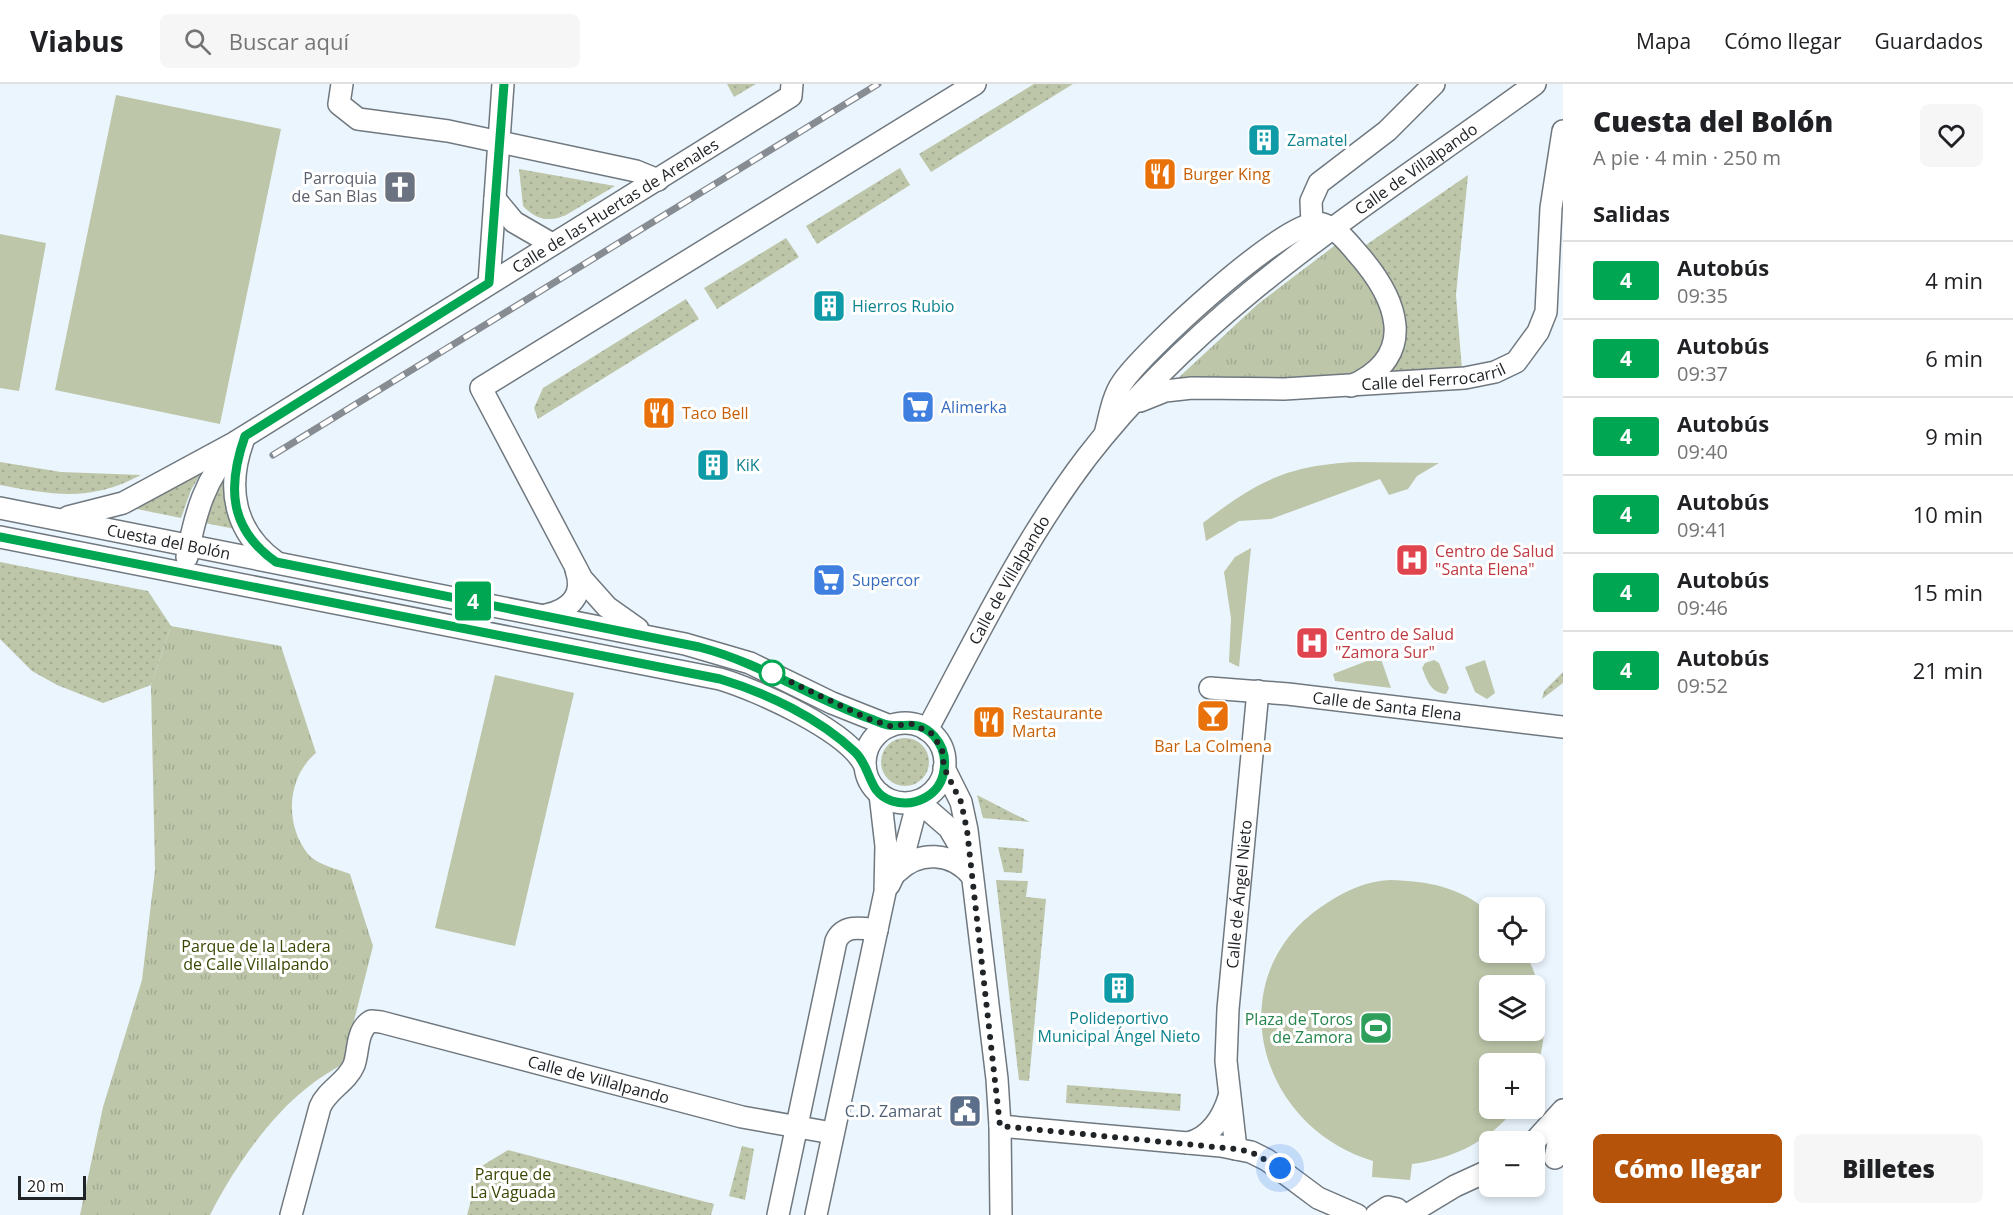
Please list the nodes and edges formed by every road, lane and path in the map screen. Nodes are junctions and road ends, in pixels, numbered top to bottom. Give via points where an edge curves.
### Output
1 (504, 84) edge
2 (792, 84) edge
3 (975, 84) edge
4 (1434, 84) edge
5 (1535, 84) edge
6 (340, 94) edge
7 (1563, 131) edge
8 (499, 143) junction
9 (658, 180) junction
10 (1558, 196) edge
11 (495, 199) junction
12 (1312, 223) junction
13 (1332, 228) junction
14 (552, 244) junction
15 (489, 283) junction
16 (1350, 386) junction
17 (1131, 406) junction
18 (245, 436) junction
19 (1104, 437) junction
20 (0, 508) edge
21 (52, 518) junction
22 (0, 537) edge
23 (189, 545) junction
24 (276, 562) junction
25 (575, 567) junction
26 (184, 573) junction
27 (546, 615) junction
28 (657, 638) junction
29 (1210, 688) dead end
30 (1258, 691) junction
31 (890, 726) junction
32 (1563, 727) edge
33 (927, 730) junction
34 (865, 766) junction
35 (944, 768) junction
36 (880, 794) junction
37 (918, 801) junction
38 (971, 870) junction
39 (897, 872) junction
40 (885, 892) junction
41 (877, 930) junction
42 (1229, 1097) junction
43 (1563, 1110) edge
44 (1563, 1120) edge
45 (797, 1125) junction
46 (1000, 1126) junction
47 (1544, 1131) edge
48 (832, 1133) junction
49 (1188, 1143) junction
50 (1236, 1149) junction
51 (1551, 1159) edge
52 (1280, 1168) junction
53 (1479, 1175) edge
54 (291, 1215) edge
55 (778, 1215) edge
56 (816, 1215) edge
57 (1001, 1215) edge
58 (1358, 1215) edge
59 (1376, 1215) edge
60 (1405, 1215) edge

1 - 8 street
2 - 9 street, Calle de las Huertas de Arenales via 791,96
3 - 25 street via 481,388
4 - 12 street via 1388,131 1320,183 1311,201
5 - 13 street, Calle de Villalpando
6 - 8 street via 358,119 448,131
7 - 10 street, Calle del Ferrocarril
8 - 9 street via 636,171
8 - 11 street
9 - 14 street, Calle de las Huertas de Arenales
10 - 16 street, Calle del Ferrocarril via 1546,312 1539,332 1516,362 1480,376
11 - 14 street via 514,222
11 - 15 street
12 - 13 street
12 - 19 street, Calle de Villalpando via 1283,238 1235,274 1158,344 1122,383
13 - 16 street, Calle del Ferrocarril via 1378,278 1391,302 1396,323 1395,340 1387,356 1375,370
13 - 17 street, Calle de Villalpando via 1218,319
14 - 15 street, Calle de las Huertas de Arenales
15 - 18 street, Calle de las Huertas de Arenales
16 - 17 street, Calle del Ferrocarril via 1178,389 1149,396
17 - 19 street, Calle de Villalpando
18 - 21 street, Calle de las Huertas de Arenales via 123,503
18 - 23 street, Calle de las Huertas de Arenales via 224,458 207,485 195,514
18 - 24 street via 235,471 235,508 258,548
19 - 33 street, Calle de Villalpando via 1075,473 993,603
20 - 21 street, Cuesta del Bolón
21 - 23 street, Cuesta del Bolón
22 - 26 street, Cuesta del Bolón
23 - 24 street, Cuesta del Bolón
23 - 26 street, Calle de las Huertas de Arenales
24 - 27 street, Cuesta del Bolón
25 - 27 street via 577,597 561,612
25 - 28 street via 607,607
26 - 34 street, Cuesta del Bolón via 736,684 817,724 852,749
27 - 28 street, Cuesta del Bolón
28 - 31 street, Cuesta del Bolón via 750,663
29 - 30 street, Calle de Santa Elena
30 - 32 street, Calle de Santa Elena
30 - 42 street, Calle de Ángel Nieto via 1228,1009
31 - 33 street via 906,723
31 - 34 street via 871,743
33 - 35 street via 942,749
34 - 36 street via 869,781
35 - 37 street via 936,789
35 - 38 street via 963,810
36 - 37 street via 892,801
36 - 40 street via 886,846
37 - 38 street via 949,828
37 - 39 street
38 - 39 street via 940,857 917,858
38 - 46 street
39 - 40 street
40 - 41 street
41 - 45 street via 850,928 836,941
41 - 48 street
42 - 49 street via 1209,1132
42 - 50 street, Calle de Ángel Nieto
42 - 52 street, Calle de Ángel Nieto via 1259,1148
43 - 47 street
44 - 51 street
45 - 48 street, Calle de Villalpando
45 - 54 street, Calle de Villalpando via 742,1117 376,1021 364,1026 351,1070 320,1107
45 - 55 street
46 - 49 street
46 - 57 street
48 - 56 street
49 - 50 street
50 - 52 street via 1251,1152
52 - 58 street via 1318,1198
53 - 60 street
59 - 60 street via 1388,1207

